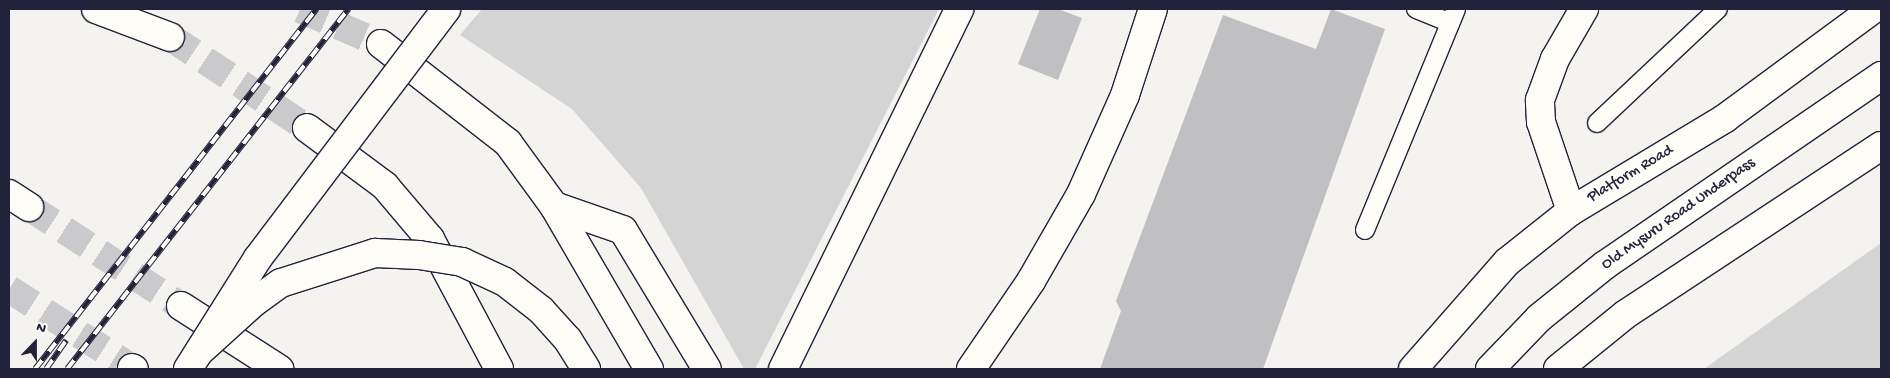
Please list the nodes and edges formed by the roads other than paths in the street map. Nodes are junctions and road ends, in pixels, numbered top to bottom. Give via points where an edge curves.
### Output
1 (96, 9) edge
2 (446, 9) edge
3 (959, 9) edge
4 (1153, 9) edge
5 (1416, 9) edge
6 (1584, 9) edge
7 (1718, 9) edge
8 (1872, 9) edge
9 (1453, 16) edge
10 (170, 37) tunnel mouth
11 (381, 44) tunnel mouth
12 (1881, 76) edge
13 (1597, 123) dead end
14 (307, 128) tunnel mouth
15 (1881, 146) edge
16 (554, 206) junction
17 (1571, 211) junction
18 (1364, 230) dead end
19 (181, 306) tunnel mouth
20 (193, 361) edge
21 (278, 369) edge
22 (499, 369) edge
23 (586, 369) edge
24 (649, 369) edge
25 (707, 369) edge
26 (783, 369) edge
27 (971, 369) edge
28 (1413, 369) edge
29 (1490, 369) edge
30 (1558, 369) edge

1 - 10 main road
2 - 20 main road, bridge via 258,258
3 - 26 main road
4 - 27 main road via 1124,95 1081,194 1032,281
5 - 9 lane
6 - 17 main road via 1555,59 1540,100 1541,122
7 - 13 lane
8 - 17 main road, Platform Road via 1724,119
9 - 18 lane
11 - 16 main road via 508,143
12 - 29 main road, Old Mysuru Road Underpass via 1612,260 1539,318
14 - 22 main road via 385,186 430,239
15 - 30 main road via 1626,314
16 - 24 main road
16 - 25 main road via 623,230
17 - 28 main road, Platform Road via 1507,262
19 - 21 main road
20 - 23 main road, bridge via 253,303 281,283 376,253 462,262 505,282 542,310 568,340

